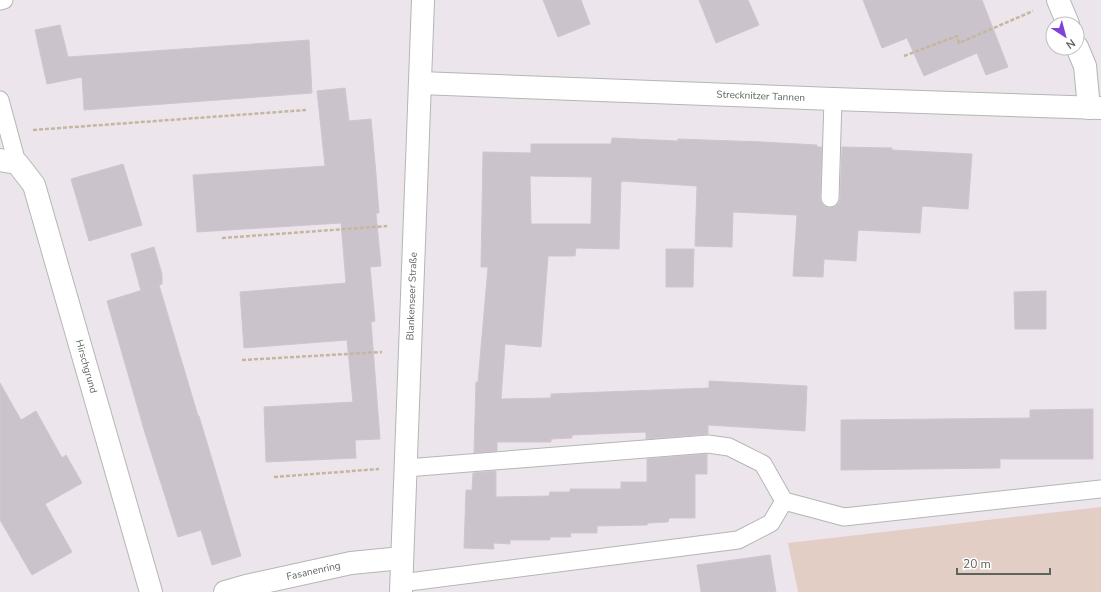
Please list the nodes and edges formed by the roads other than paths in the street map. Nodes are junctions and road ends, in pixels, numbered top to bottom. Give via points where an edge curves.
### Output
1 (4, 0) edge
2 (423, 0) edge
3 (1058, 0) edge
4 (0, 1) edge
5 (1065, 16) edge
6 (1081, 56) edge
7 (420, 84) junction
8 (833, 99) junction
9 (0, 100) edge
10 (1095, 108) edge
11 (8, 162) edge
12 (830, 198) dead end
13 (406, 468) junction
14 (1101, 489) edge
15 (784, 501) junction
16 (402, 558) junction
17 (401, 587) edge
18 (151, 592) edge
19 (226, 592) edge

1 - 4 lane
2 - 7 street, Blankenseer Straße
3 - 5 street
6 - 10 street
7 - 8 street, Strecknitzer Tannen
7 - 13 street, Blankenseer Straße
8 - 10 street, Strecknitzer Tannen
8 - 12 lane
9 - 11 lane
11 - 18 street, Hirschgrund via 34,185
13 - 15 lane via 708,444 729,447 763,464
13 - 16 street, Blankenseer Straße
14 - 15 lane via 844,516
15 - 17 lane via 771,523 738,540
16 - 17 street, Blankenseer Straße
16 - 19 street, Fasanenring via 351,563

